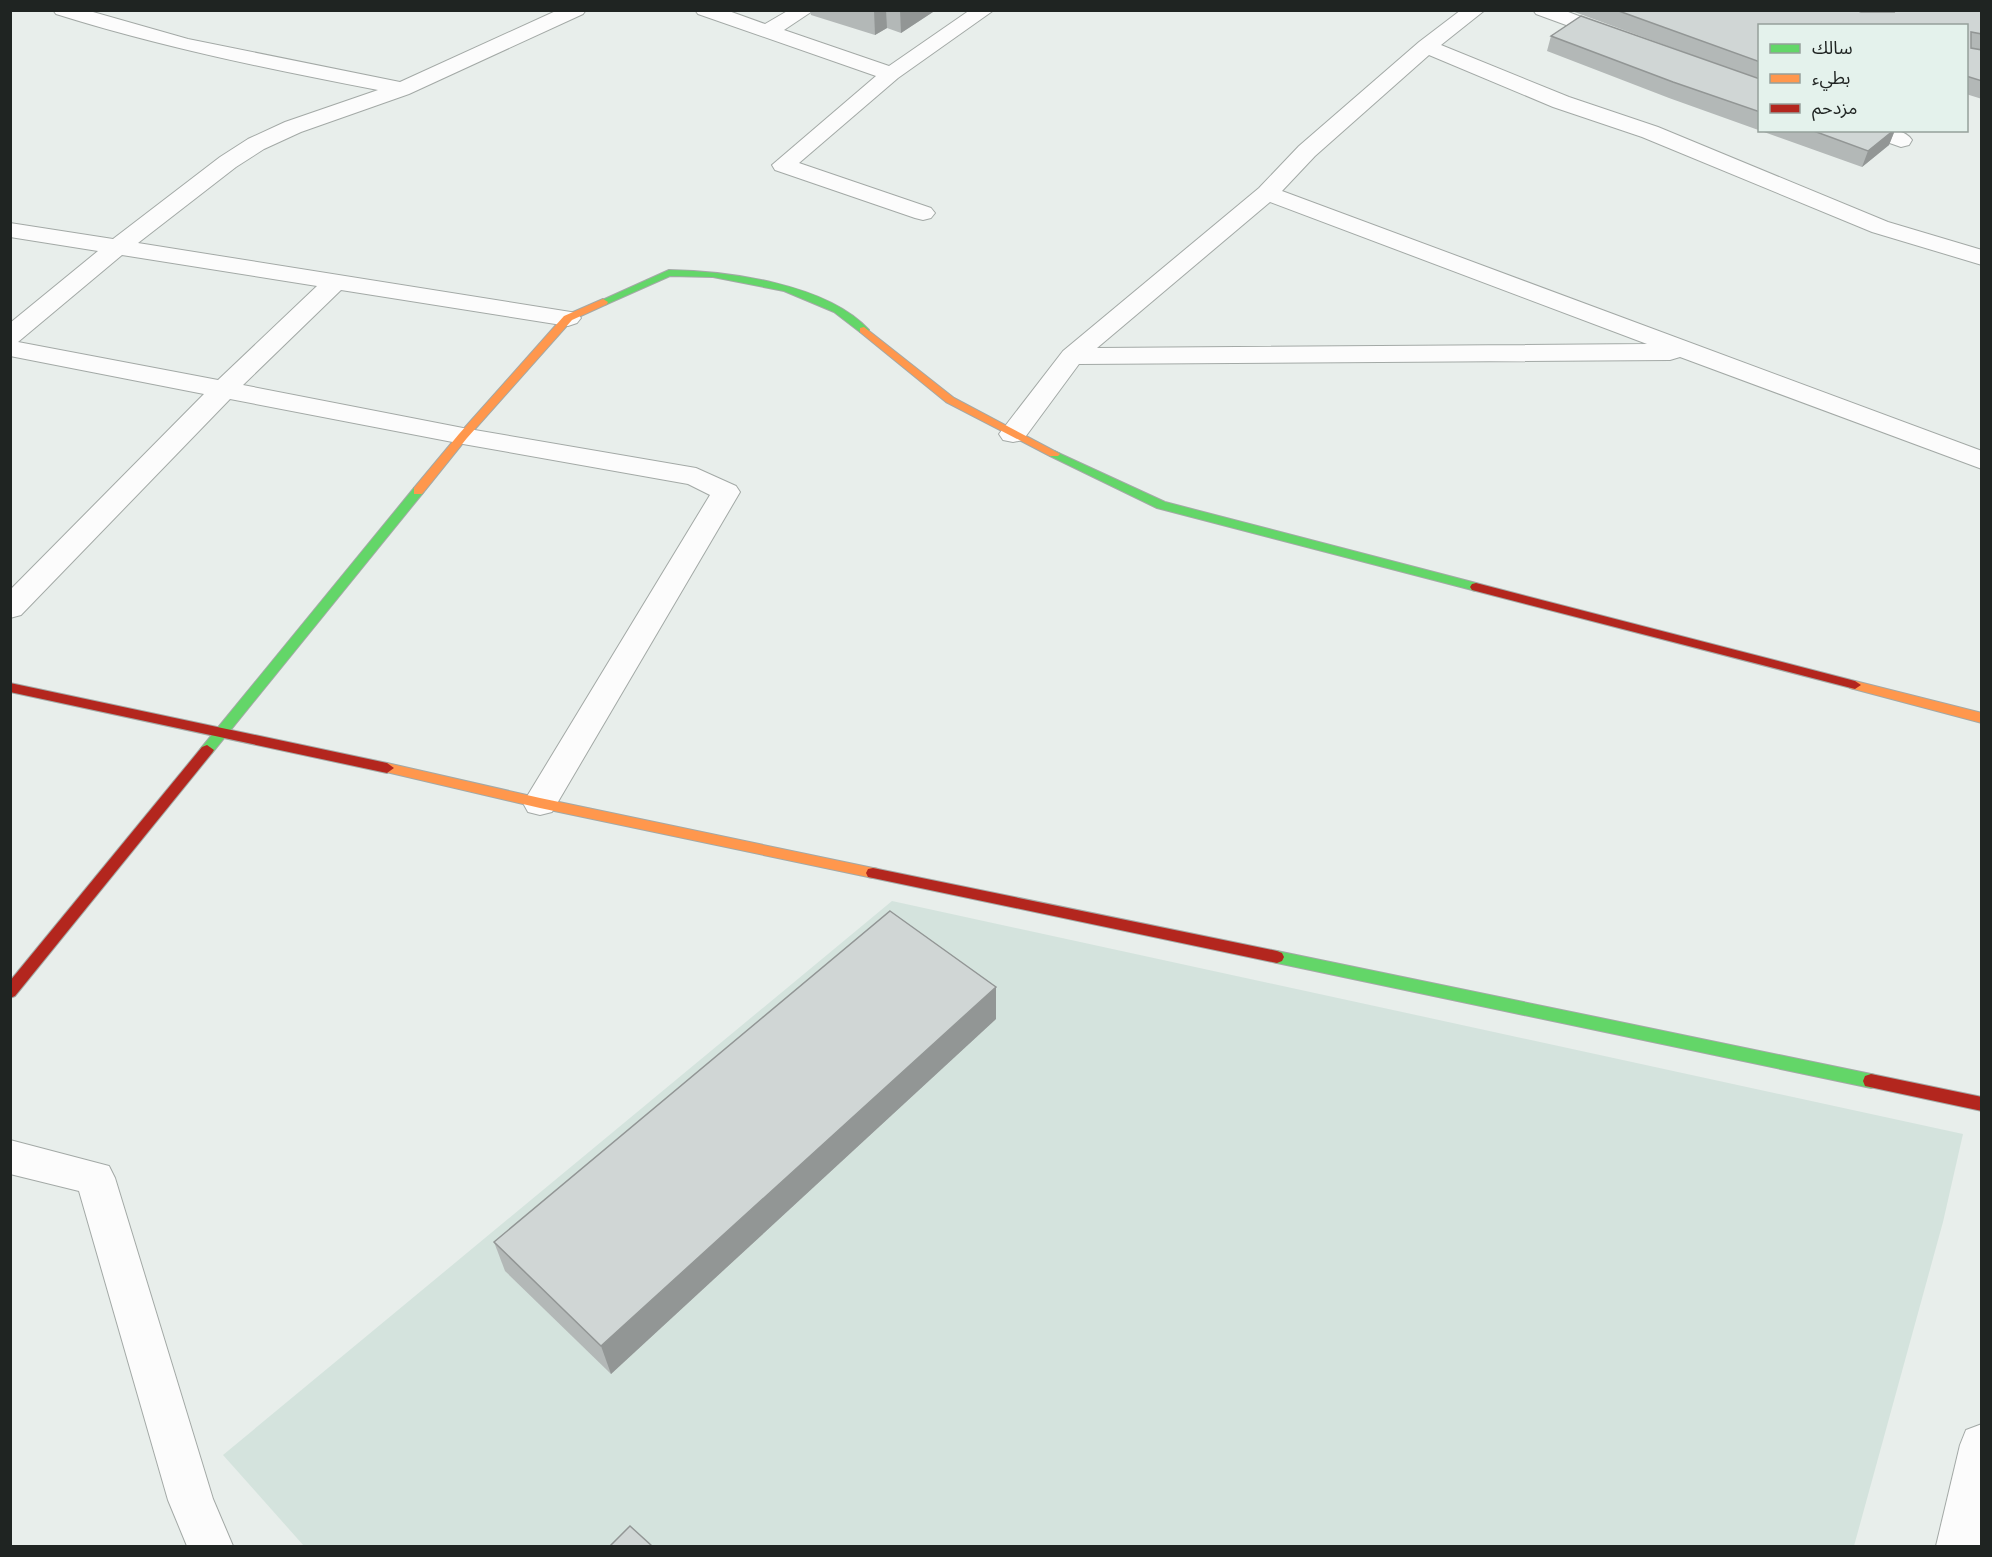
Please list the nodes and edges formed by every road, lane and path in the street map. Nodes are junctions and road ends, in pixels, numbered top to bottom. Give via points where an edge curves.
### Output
1 (63, 10) edge
2 (576, 10) edge
3 (705, 10) edge
4 (804, 10) edge
5 (984, 10) edge
6 (1475, 10) edge
7 (1543, 10) edge
8 (146, 15) dead end
9 (116, 27) junction
10 (766, 32) junction
11 (1630, 42) edge
12 (1426, 45) junction
13 (891, 74) junction
14 (401, 89) junction
15 (1880, 132) edge
16 (1901, 140) dead end
17 (1267, 193) junction
18 (923, 213) dead end
19 (10, 230) edge
20 (116, 248) junction
21 (1982, 258) edge
22 (336, 281) junction
23 (568, 318) junction
24 (10, 336) edge
25 (10, 348) edge
26 (1691, 352) junction
27 (1072, 356) junction
28 (225, 388) junction
29 (1013, 434) junction
30 (463, 435) junction
31 (1982, 461) edge
32 (10, 608) edge
33 (10, 687) edge
34 (1982, 718) edge
35 (222, 731) junction
36 (540, 803) junction
37 (10, 992) edge
38 (1982, 1104) edge
39 (10, 1157) edge
40 (1982, 1445) edge
41 (210, 1546) edge
42 (1959, 1546) edge

1 - 9 street
2 - 14 street
3 - 10 street
4 - 10 street
5 - 13 street
6 - 12 street
7 - 11 street
8 - 9 street
9 - 14 street
10 - 13 street
12 - 17 street via 1307,151
12 - 21 street via 1880,227
13 - 18 street via 783,165
14 - 20 street via 293,126 256,144
15 - 16 street
17 - 26 street
17 - 27 street
19 - 20 street
20 - 22 street
20 - 24 street
22 - 23 street
22 - 28 street
23 - 29 street via 669,273 713,273 787,289 838,310 950,400
23 - 30 street
25 - 28 street
26 - 27 street
26 - 31 street
27 - 29 street
28 - 30 street
28 - 32 street
29 - 34 street via 1161,505
30 - 35 street
30 - 36 street via 696,477 726,492
33 - 35 street
35 - 36 street
35 - 37 street
36 - 38 street
39 - 41 street via 94,1178 191,1500
40 - 42 street

